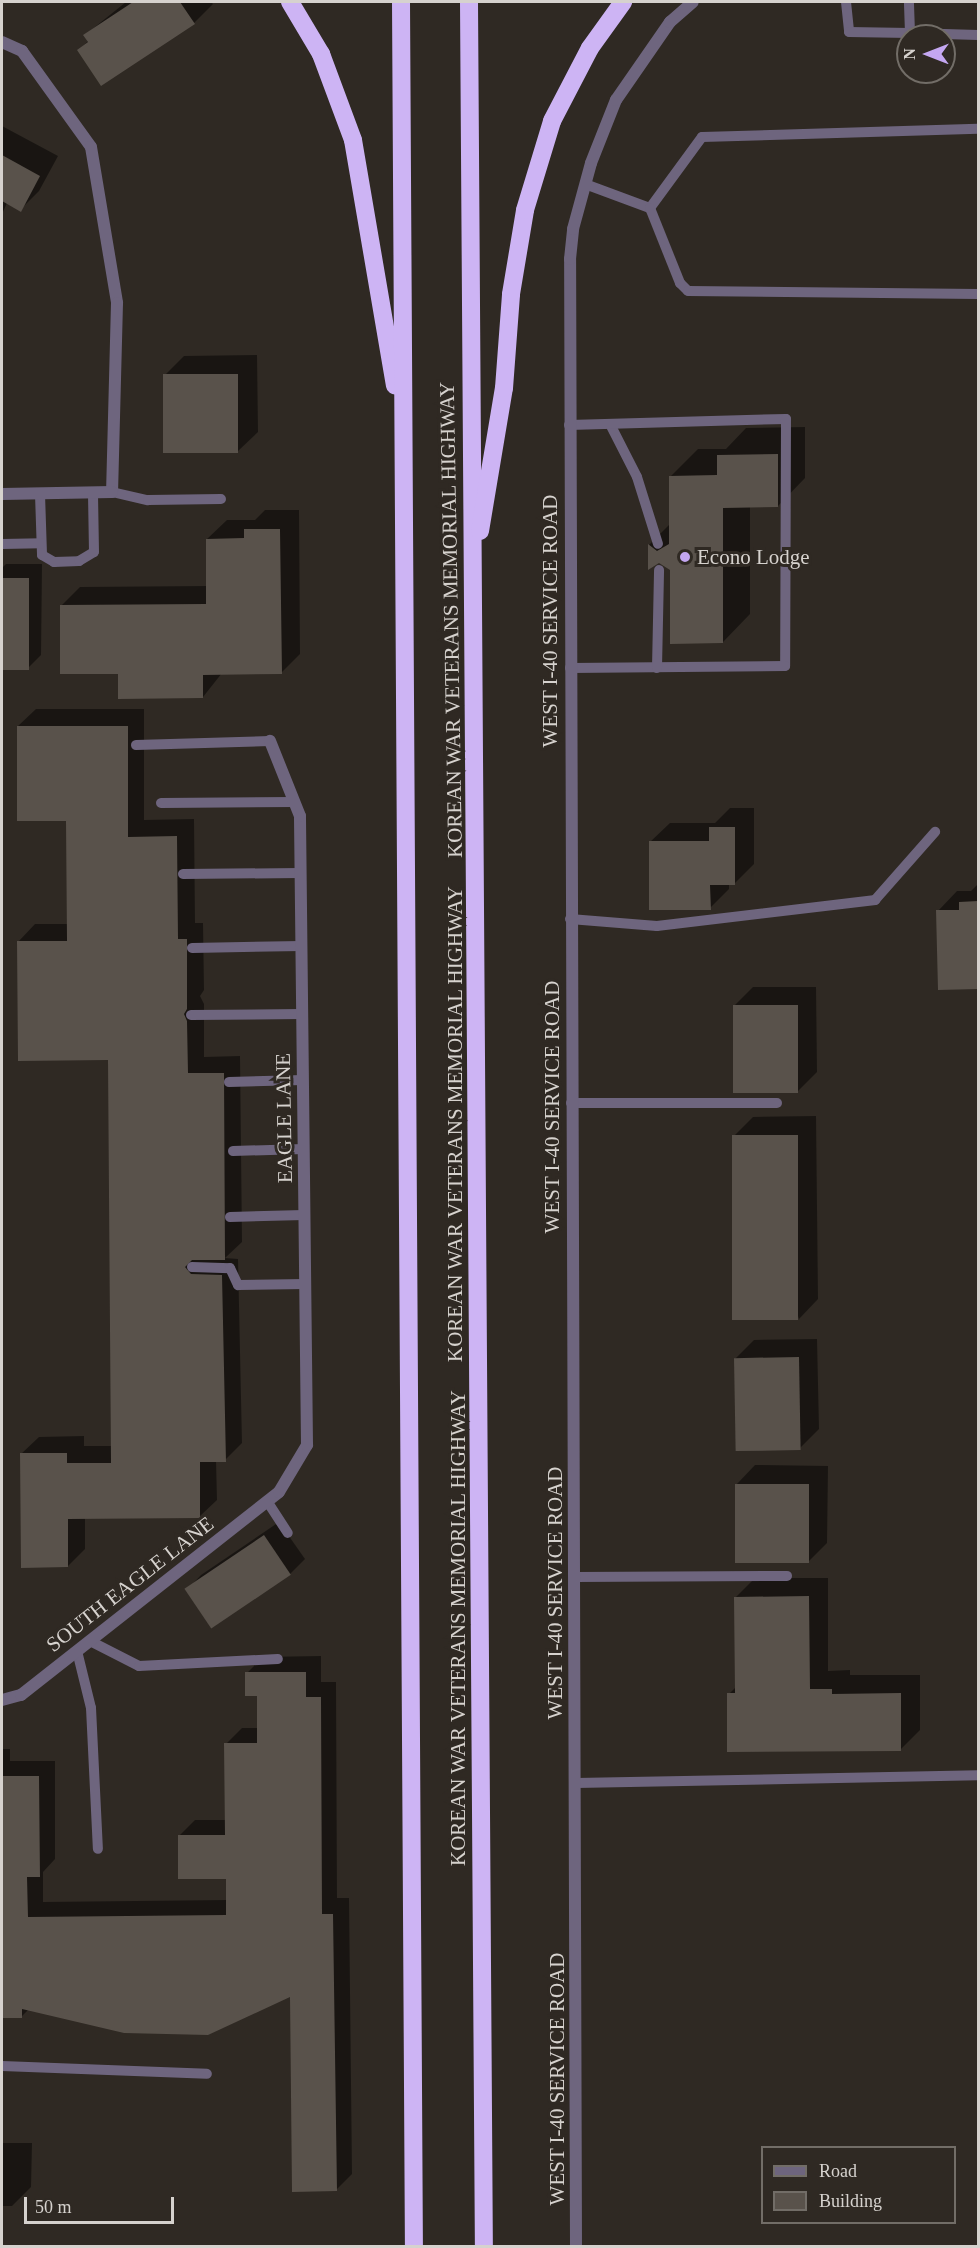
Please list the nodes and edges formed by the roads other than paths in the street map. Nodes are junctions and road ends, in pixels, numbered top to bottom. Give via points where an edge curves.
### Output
1 (290, 2) edge
2 (401, 2) edge
3 (469, 2) edge
4 (623, 2) edge
5 (693, 2) edge
6 (846, 2) edge
7 (909, 2) edge
8 (910, 24) edge
9 (896, 33) edge
10 (956, 34) edge
11 (978, 35) edge
12 (2, 42) edge
13 (978, 129) edge
14 (585, 184) junction
15 (650, 208) junction
16 (978, 294) edge
17 (610, 423) junction
18 (569, 425) junction
19 (404, 434) junction
20 (112, 492) junction
21 (93, 493) junction
22 (40, 494) junction
23 (2, 495) edge
24 (220, 499) dead end
25 (41, 543) junction
26 (2, 544) edge
27 (658, 544) dead end
28 (659, 570) dead end
29 (472, 581) junction
30 (570, 668) junction
31 (657, 668) junction
32 (270, 741) joint
33 (136, 745) dead end
34 (294, 802) junction
35 (161, 803) dead end
36 (935, 832) dead end
37 (300, 873) junction
38 (183, 874) dead end
39 (570, 919) junction
40 (301, 946) junction
41 (192, 948) dead end
42 (302, 1014) junction
43 (191, 1015) dead end
44 (303, 1080) junction
45 (230, 1082) dead end
46 (571, 1103) junction
47 (777, 1103) dead end
48 (304, 1149) junction
49 (233, 1151) dead end
50 (304, 1215) junction
51 (230, 1217) dead end
52 (192, 1267) dead end
53 (305, 1284) junction
54 (279, 1492) joint
55 (267, 1501) junction
56 (288, 1533) dead end
57 (787, 1575) dead end
58 (575, 1577) junction
59 (90, 1641) junction
60 (77, 1651) junction
61 (278, 1659) dead end
62 (2, 1700) edge
63 (978, 1775) edge
64 (576, 1783) junction
65 (98, 1849) dead end
66 (2, 2066) edge
67 (207, 2074) dead end
68 (414, 2247) edge
69 (484, 2247) edge
70 (576, 2247) edge

1 - 19 highway via 321,54 353,140
2 - 19 highway, KOREAN WAR VETERANS MEMORIAL HIGHWAY
3 - 29 highway, KOREAN WAR VETERANS MEMORIAL HIGHWAY
4 - 29 highway via 590,48 552,121 525,210 511,294 504,388
5 - 14 street, WEST I-40 SERVICE ROAD via 670,22 616,100
6 - 9 lane via 849,32
7 - 8 lane
10 - 11 lane
12 - 20 street via 22,51 91,147 117,303
13 - 15 lane via 702,137
14 - 15 lane
14 - 18 street, WEST I-40 SERVICE ROAD via 570,259
15 - 16 lane via 680,283 688,291
17 - 18 lane
17 - 27 lane via 637,477
17 - 31 lane via 786,419 785,666
18 - 30 street, WEST I-40 SERVICE ROAD
19 - 68 highway, KOREAN WAR VETERANS MEMORIAL HIGHWAY
20 - 21 street
20 - 24 lane via 148,500
21 - 22 street
21 - 25 lane via 94,552 79,561 54,562 42,555
22 - 23 street
22 - 25 lane
25 - 26 lane
28 - 31 lane
29 - 69 highway, KOREAN WAR VETERANS MEMORIAL HIGHWAY
30 - 31 lane
30 - 39 street, WEST I-40 SERVICE ROAD
32 - 33 lane
32 - 34 street, EAGLE LANE
34 - 35 lane
34 - 37 street, EAGLE LANE via 300,816
36 - 39 lane via 875,900 657,926
37 - 38 lane
37 - 40 street, EAGLE LANE
39 - 46 street, WEST I-40 SERVICE ROAD
40 - 41 lane
40 - 42 street, EAGLE LANE
42 - 43 lane
42 - 44 street, EAGLE LANE
44 - 45 lane
44 - 48 street, EAGLE LANE
46 - 47 lane
46 - 58 street, WEST I-40 SERVICE ROAD
48 - 49 lane
48 - 50 street, EAGLE LANE
50 - 51 lane
50 - 53 street, EAGLE LANE
52 - 53 lane via 230,1268 238,1285
53 - 54 street, EAGLE LANE via 307,1445
54 - 55 street, SOUTH EAGLE LANE
55 - 56 lane
55 - 59 street, SOUTH EAGLE LANE
57 - 58 lane
58 - 64 street, WEST I-40 SERVICE ROAD
59 - 60 street, SOUTH EAGLE LANE
59 - 61 lane via 139,1666
60 - 62 street, SOUTH EAGLE LANE via 21,1695
60 - 65 lane via 91,1708
63 - 64 lane
64 - 70 street, WEST I-40 SERVICE ROAD
66 - 67 lane

